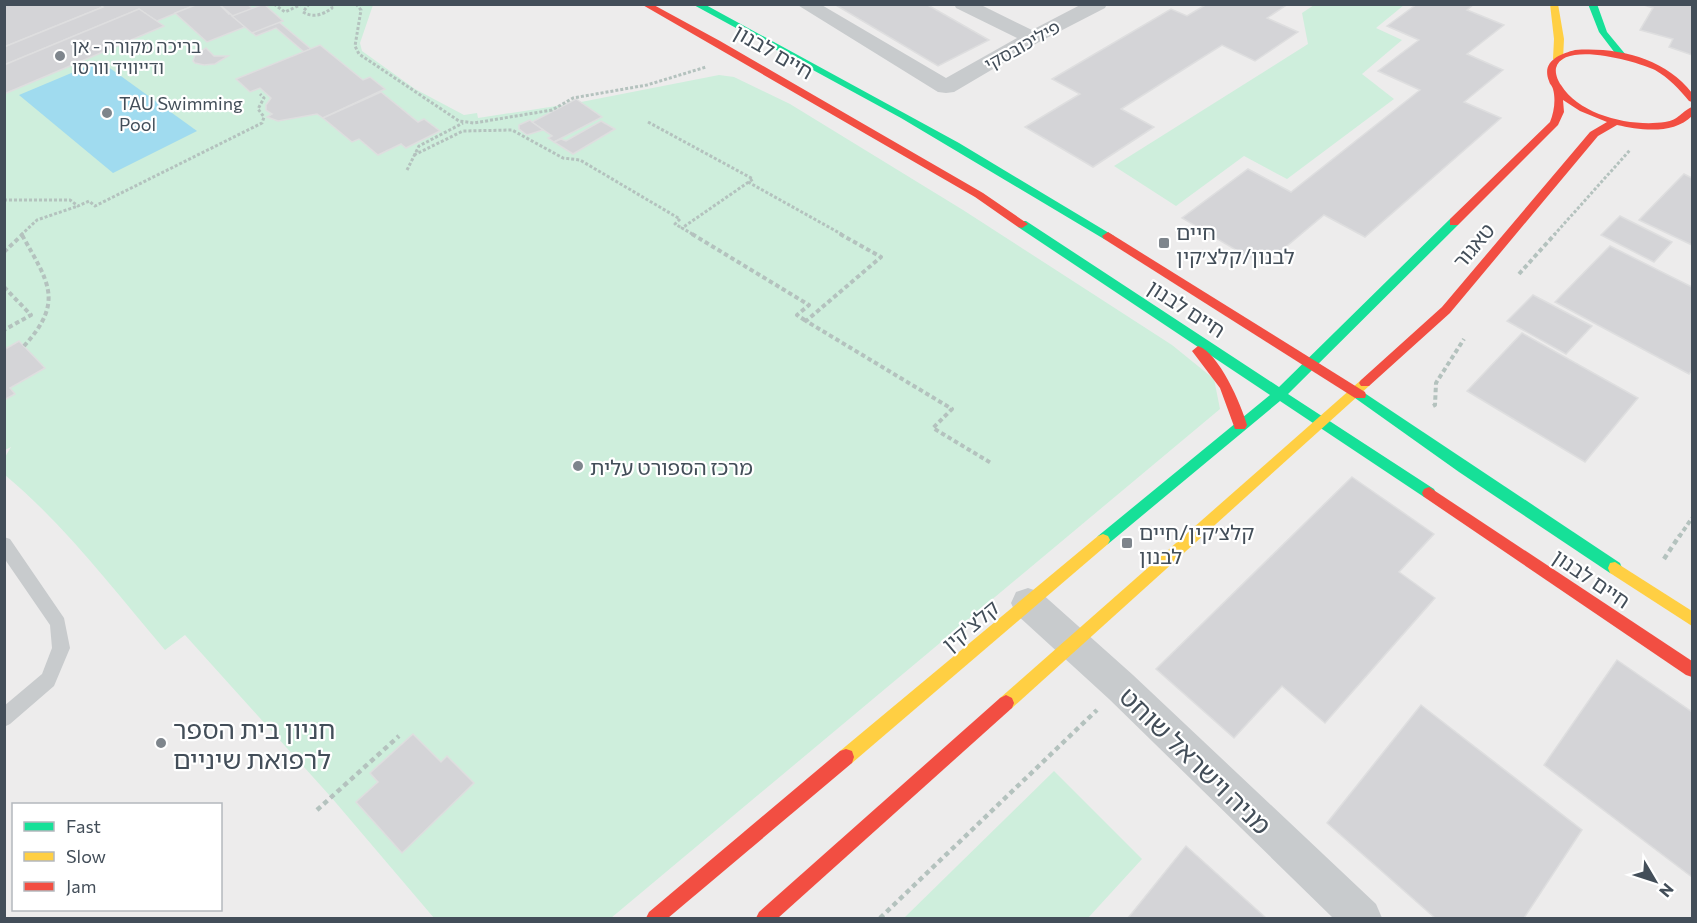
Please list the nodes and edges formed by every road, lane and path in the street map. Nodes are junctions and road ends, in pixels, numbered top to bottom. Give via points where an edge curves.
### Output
1 (274, 4) edge
2 (309, 4) edge
3 (331, 4) edge
4 (356, 4) edge
5 (645, 4) edge
6 (696, 4) edge
7 (805, 4) edge
8 (963, 4) edge
9 (1098, 4) edge
10 (1554, 4) edge
11 (1592, 4) edge
12 (302, 6) edge
13 (1032, 38) junction
14 (1621, 55) junction
15 (1558, 59) junction
16 (710, 66) dead end
17 (1558, 89) junction
18 (260, 94) dead end
19 (1692, 99) edge
20 (1692, 110) edge
21 (1616, 121) junction
22 (465, 122) junction
23 (648, 122) dead end
24 (1664, 126) junction
25 (1692, 131) edge
26 (414, 155) junction
27 (407, 170) dead end
28 (748, 182) junction
29 (4, 200) edge
30 (78, 206) junction
31 (682, 228) junction
32 (22, 235) junction
33 (4, 252) edge
34 (4, 287) edge
35 (1164, 319) junction
36 (806, 321) junction
37 (4, 330) edge
38 (24, 346) dead end
39 (1312, 364) junction
40 (1353, 390) junction
41 (1281, 393) junction
42 (1320, 420) junction
43 (1240, 425) junction
44 (990, 463) dead end
45 (1692, 518) edge
46 (4, 544) edge
47 (1644, 588) junction
48 (1028, 603) junction
49 (1692, 619) edge
50 (1072, 642) junction
51 (1692, 670) edge
52 (1121, 687) junction
53 (4, 718) edge
54 (399, 736) dead end
55 (317, 810) dead end
56 (655, 918) edge
57 (765, 918) edge
58 (880, 918) edge
59 (1362, 918) edge

1 - 12 path via 285,12
2 - 12 path
3 - 12 path via 329,11 316,16 304,14
4 - 22 path via 361,10 355,46 360,54 453,119
5 - 35 street, חיים לבנון via 979,195
6 - 39 street, חיים לבנון via 1002,170
7 - 13 street, פיליכובסקי via 946,87
8 - 13 street
9 - 13 street, פיליכובסקי
10 - 15 street
11 - 14 street via 1604,35
14 - 15 street via 1584,52
14 - 19 street via 1661,70 1689,91
15 - 17 street, טאגור via 1551,67 1551,78
16 - 22 path via 647,85 573,98 552,110
17 - 21 street via 1581,108
17 - 39 street, טאגור via 1559,112 1554,123
18 - 30 path via 264,98 258,109 264,117 262,123 95,206 89,201
20 - 24 street via 1682,121
21 - 24 street
21 - 40 street, טאגור via 1594,135 1446,310
22 - 26 path via 419,146
23 - 28 path via 753,179
24 - 25 street
26 - 27 path
26 - 31 path via 463,131 517,131 563,158 580,160 680,219 675,224
28 - 31 path
28 - 36 path via 882,257
29 - 30 path via 70,200
30 - 32 path via 37,220
31 - 36 path via 809,305 797,315
32 - 33 path
32 - 38 path via 48,284 52,300 33,338
34 - 37 path via 31,315
35 - 41 street, חיים לבנון
35 - 43 street via 1229,388
36 - 44 path via 952,409 933,428
39 - 40 street, חיים לבנון
39 - 41 street, קלצ'קין
40 - 42 street
40 - 47 street, חיים לבנון
41 - 42 street, חיים לבנון
41 - 43 street, קלצ'קין
42 - 50 street
42 - 51 street, חיים לבנון
43 - 48 street, קלצ'קין
45 - 47 path
46 - 53 lane via 58,623 61,648 48,680
47 - 49 street, חיים לבנון
48 - 50 street, מניה וישראל שוחט
48 - 56 street, קלצ'קין
50 - 52 street, מניה וישראל שוחט
50 - 57 street
52 - 58 path
52 - 59 street, מניה וישראל שוחט
54 - 55 path

